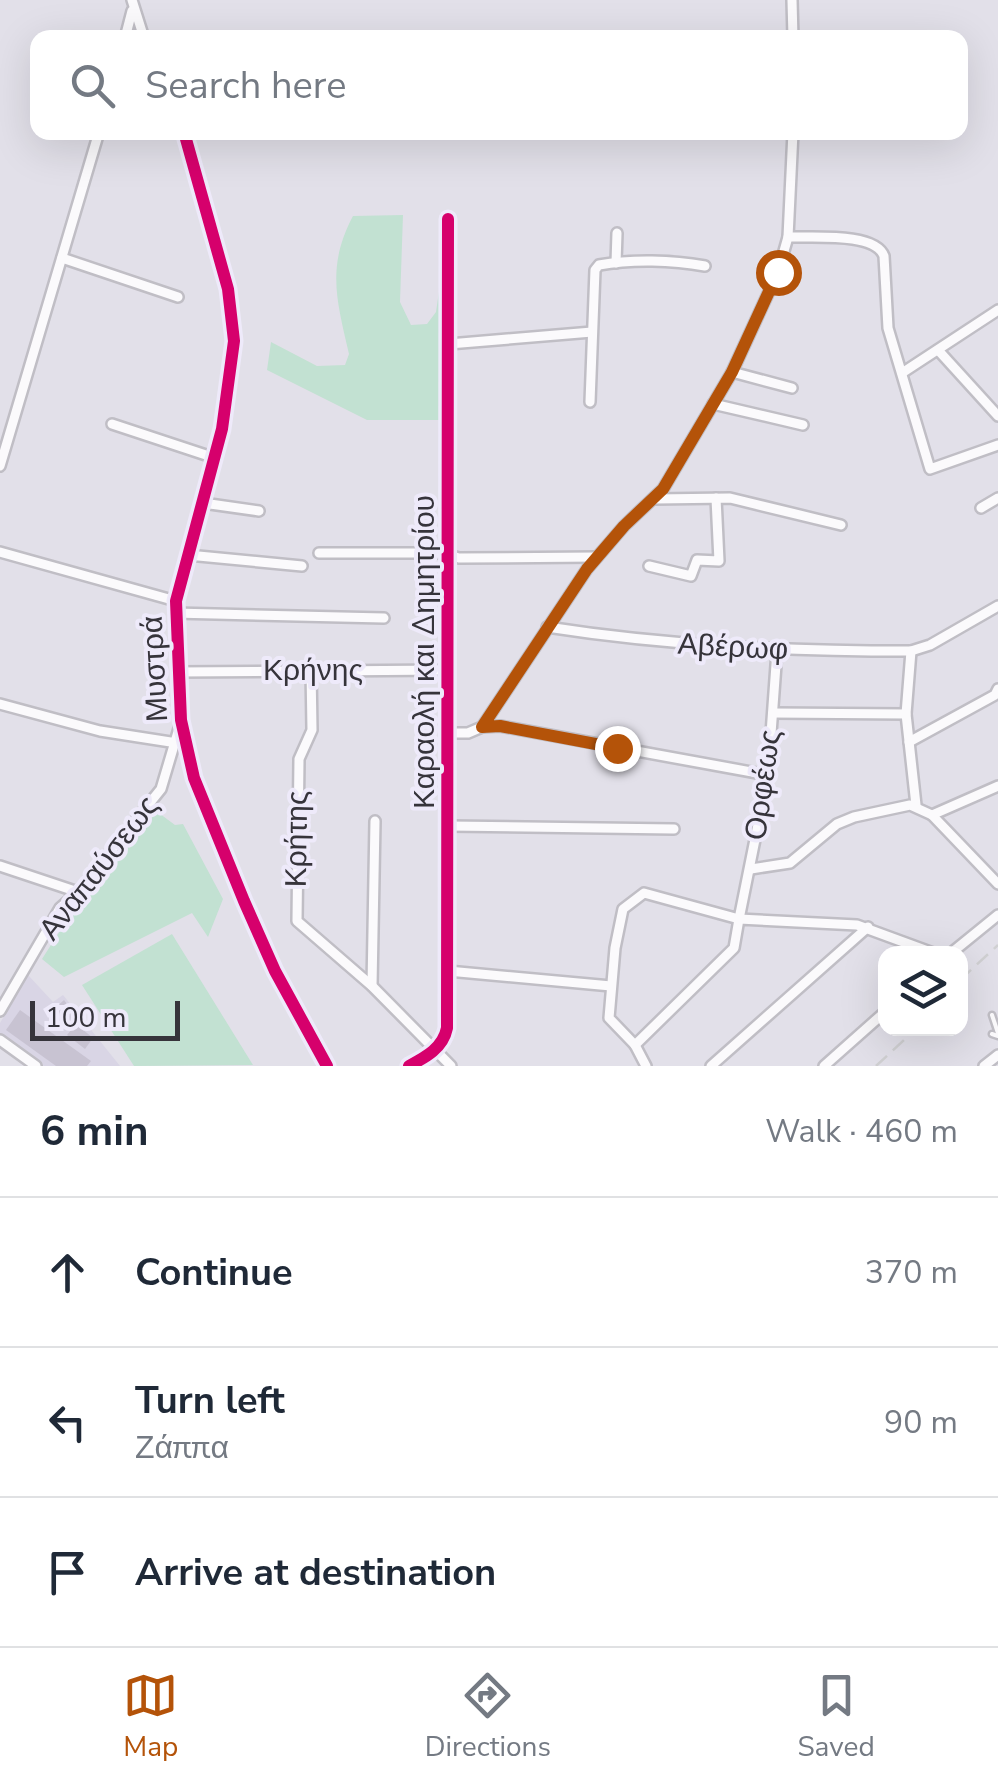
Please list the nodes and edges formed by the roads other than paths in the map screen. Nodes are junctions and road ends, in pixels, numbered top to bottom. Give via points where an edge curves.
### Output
1 (792, 0) edge
2 (132, 4) edge
3 (127, 30) edge
4 (141, 30) edge
5 (793, 30) edge
6 (97, 140) edge
7 (186, 140) edge
8 (793, 140) edge
9 (448, 219) dead end
10 (617, 233) dead end
11 (788, 236) junction
12 (62, 258) junction
13 (616, 263) junction
14 (705, 266) dead end
15 (178, 297) dead end
16 (998, 310) edge
17 (592, 332) junction
18 (450, 344) junction
19 (938, 350) junction
20 (732, 372) junction
21 (902, 373) junction
22 (792, 388) dead end
23 (590, 402) dead end
24 (713, 404) junction
25 (998, 416) edge
26 (112, 424) dead end
27 (803, 425) dead end
28 (998, 444) edge
29 (214, 458) junction
30 (0, 466) edge
31 (655, 498) junction
32 (716, 498) junction
33 (998, 498) edge
34 (202, 502) junction
35 (981, 508) dead end
36 (260, 511) dead end
37 (841, 526) dead end
38 (0, 552) edge
39 (319, 553) dead end
40 (188, 555) junction
41 (448, 556) junction
42 (596, 558) junction
43 (302, 566) dead end
44 (649, 566) dead end
45 (176, 601) junction
46 (998, 606) edge
47 (174, 613) junction
48 (384, 618) dead end
49 (547, 627) junction
50 (778, 651) junction
51 (916, 651) junction
52 (312, 669) junction
53 (449, 670) junction
54 (177, 672) junction
55 (998, 688) edge
56 (0, 704) edge
57 (773, 713) junction
58 (906, 714) junction
59 (181, 720) junction
60 (482, 727) junction
61 (450, 733) junction
62 (909, 742) junction
63 (177, 743) junction
64 (768, 775) junction
65 (998, 786) edge
66 (916, 806) junction
67 (932, 815) junction
68 (374, 821) dead end
69 (449, 826) junction
70 (674, 829) dead end
71 (0, 866) edge
72 (750, 869) junction
73 (998, 884) edge
74 (78, 892) junction
75 (998, 915) edge
76 (739, 918) junction
77 (868, 928) junction
78 (915, 946) edge
79 (960, 946) edge
80 (448, 971) junction
81 (372, 986) junction
82 (611, 986) junction
83 (0, 1011) edge
84 (992, 1015) dead end
85 (878, 1018) edge
86 (996, 1034) edge
87 (0, 1040) edge
88 (634, 1045) junction
89 (435, 1050) junction
90 (998, 1054) edge
91 (36, 1066) edge
92 (327, 1066) edge
93 (409, 1066) edge
94 (451, 1066) edge
95 (646, 1066) edge
96 (711, 1066) edge
97 (824, 1066) edge
98 (984, 1066) edge

1 - 5 street
2 - 3 street
2 - 4 street
6 - 12 street
7 - 29 street, Μυστρά via 228,289 234,341
8 - 11 street
9 - 18 street, Καραολή και Δημητρίου
10 - 13 street
11 - 20 street
11 - 21 street via 868,240 881,248 888,328
12 - 15 street
12 - 30 street
13 - 14 street
13 - 17 street via 596,270
16 - 19 street
17 - 18 street
17 - 23 street
18 - 41 street, Καραολή και Δημητρίου
19 - 21 street
19 - 25 street
20 - 22 street
20 - 24 street
21 - 28 street via 930,469
24 - 27 street
24 - 31 street
26 - 29 street
29 - 34 street, Μυστρά
31 - 32 street
31 - 42 street
32 - 37 street
32 - 44 street via 719,561 697,560 690,576
33 - 35 street
34 - 36 street
34 - 40 street, Μυστρά
38 - 45 street
39 - 41 street
40 - 43 street
40 - 45 street, Μυστρά
41 - 42 street
41 - 53 street, Καραολή και Δημητρίου
42 - 49 street
45 - 47 street, Μυστρά
46 - 51 street
47 - 48 street
47 - 54 street, Μυστρά
49 - 50 street, Αβέρωφ
49 - 60 street
50 - 51 street, Αβέρωφ
50 - 57 street, Ορφέως
51 - 58 street
52 - 53 street, Κρήνης
52 - 54 street, Κρήνης
52 - 81 street, Κρήτης via 312,730 298,759 295,915
53 - 61 street, Καραολή και Δημητρίου
54 - 59 street, Μυστρά
55 - 62 street
56 - 63 street
57 - 58 street
57 - 64 street, Ορφέως
58 - 62 street
59 - 63 street, Αναπαύσεως
59 - 92 street, Μυστρά via 194,778 244,901
60 - 61 street
60 - 64 street
61 - 69 street, Καραολή και Δημητρίου
62 - 66 street
63 - 74 street, Αναπαύσεως via 161,789
64 - 72 street, Ορφέως
65 - 67 street
66 - 67 street
66 - 72 street via 844,820 790,863
67 - 73 street
68 - 81 street
69 - 70 street
69 - 80 street, Καραολή και Δημητρίου
71 - 74 street
72 - 76 street, Ορφέως
74 - 83 street, Αναπαύσεως via 60,908
75 - 79 street
76 - 77 street
76 - 82 street via 644,893 624,909
76 - 88 street, Ορφέως via 734,948
77 - 78 street
77 - 96 street
80 - 82 street
80 - 89 street, Καραολή και Δημητρίου via 447,1034
81 - 89 street, Κρήτης
82 - 88 street via 609,1018
84 - 86 lane
85 - 97 street
87 - 91 street
88 - 95 street
89 - 93 street
89 - 94 street, Κρήτης
90 - 98 street

